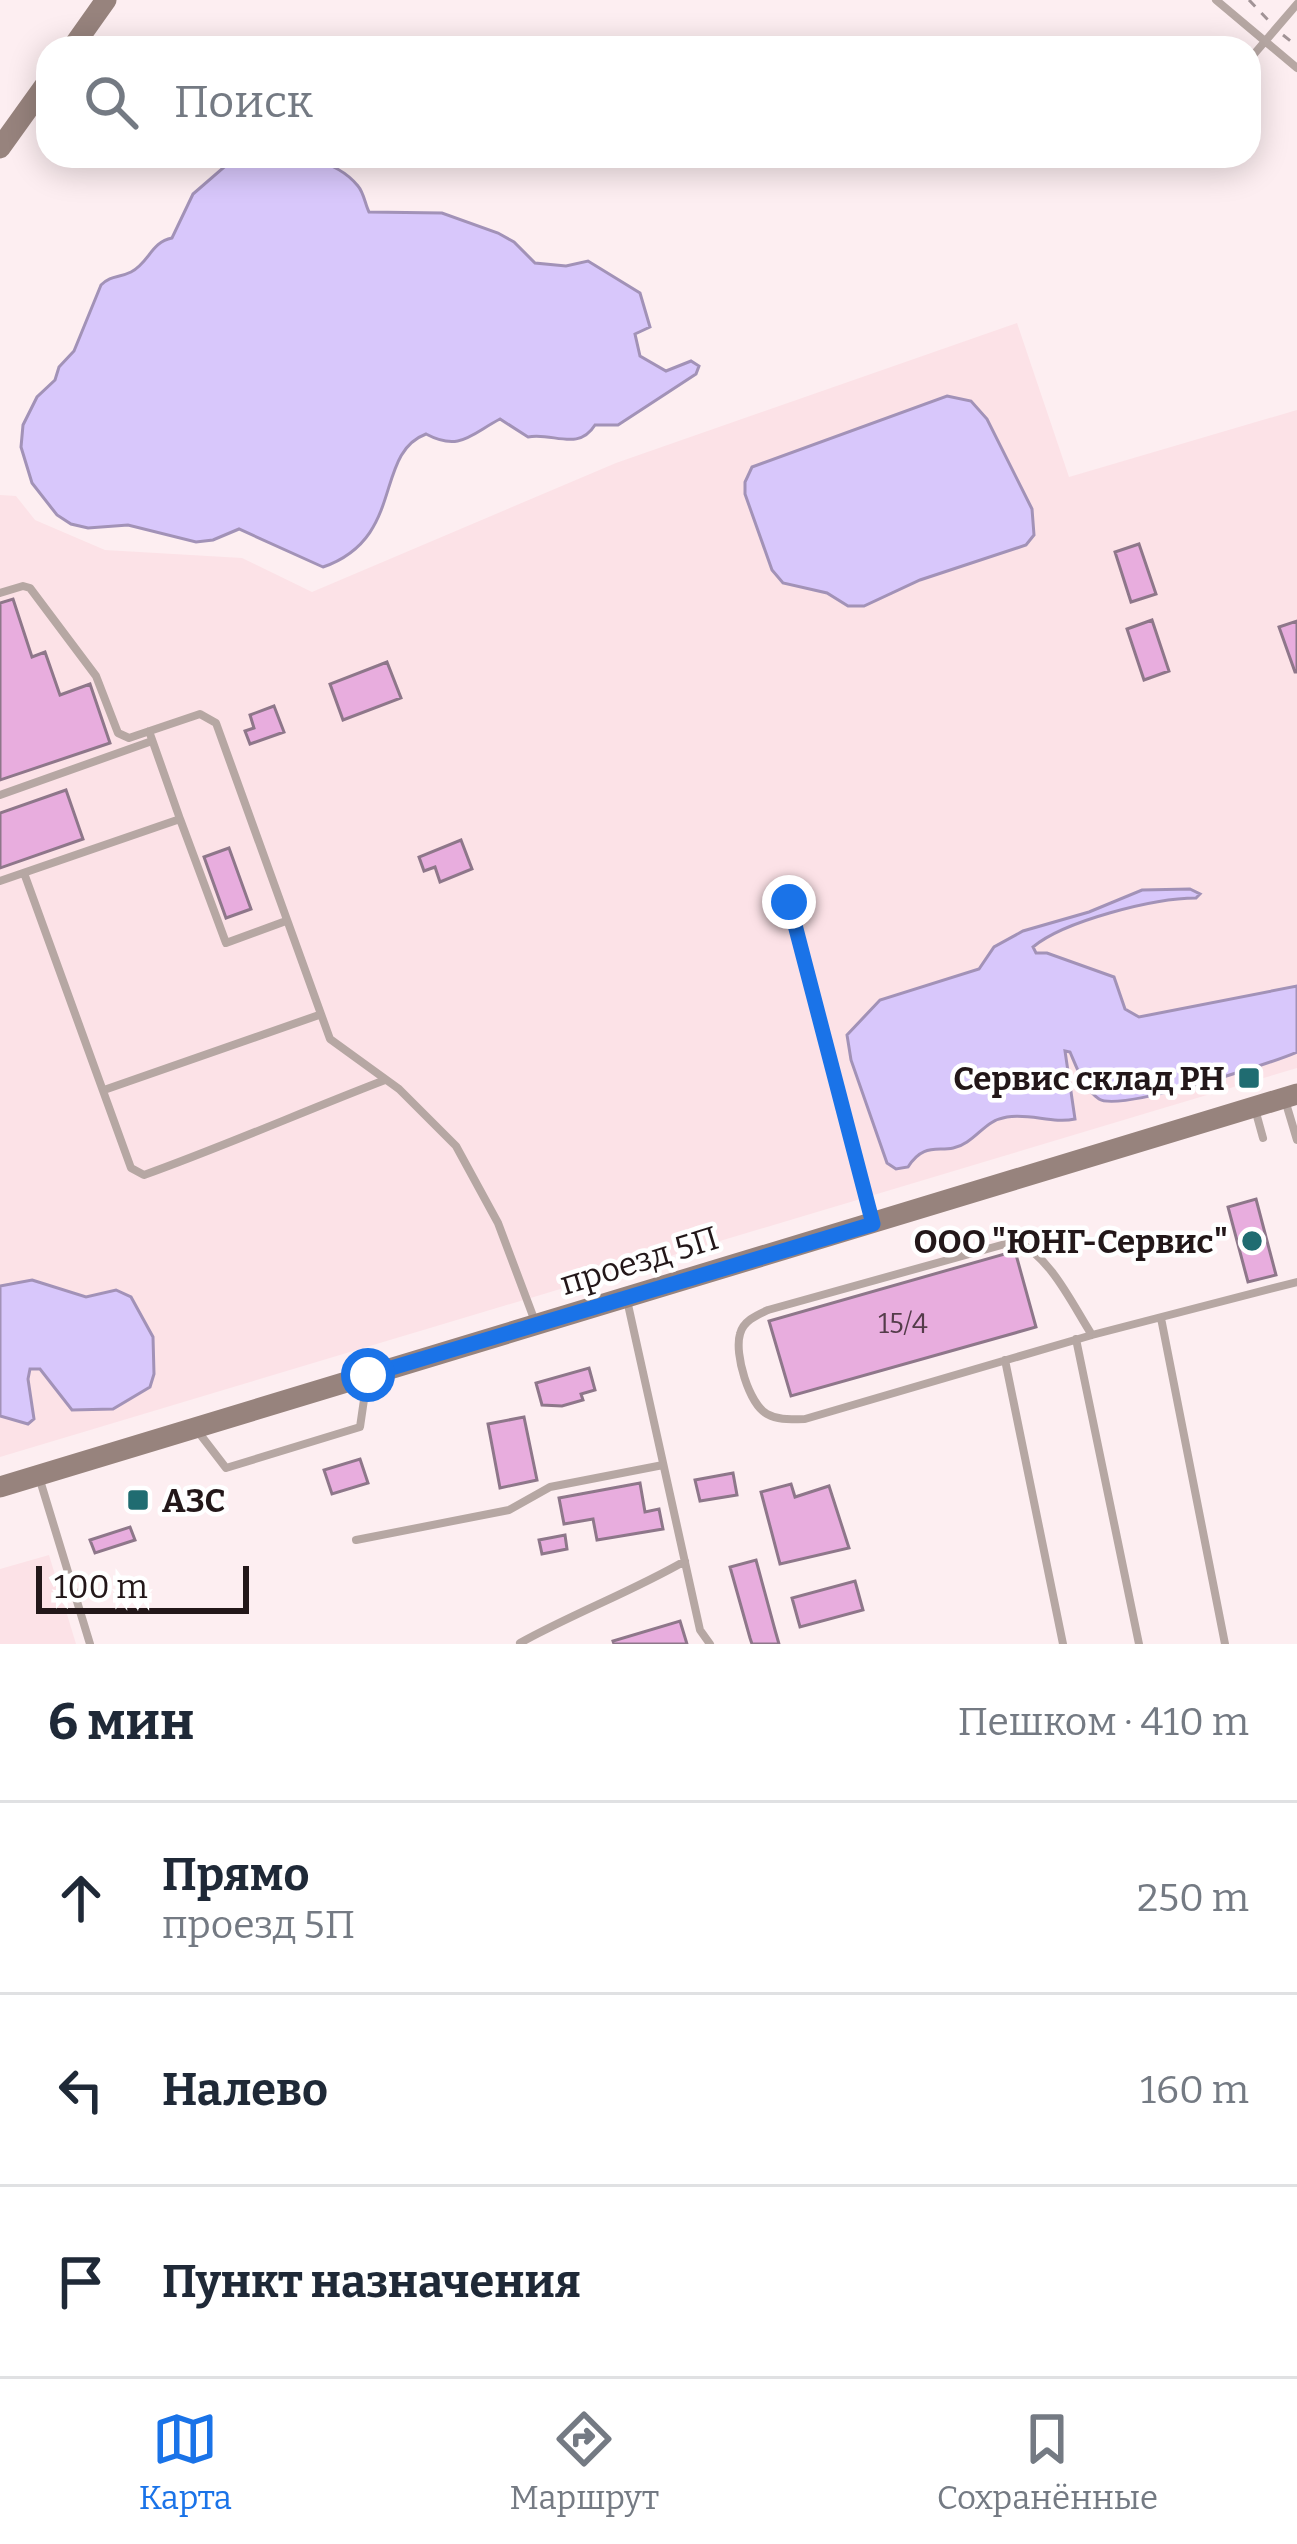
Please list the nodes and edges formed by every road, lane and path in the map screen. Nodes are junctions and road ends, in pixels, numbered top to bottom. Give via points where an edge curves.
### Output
1 (106, 0) edge
2 (1216, 0) edge
3 (1297, 4) edge
4 (80, 36) edge
5 (1259, 36) edge
6 (1261, 38) edge
7 (1265, 41) junction
8 (1261, 46) edge
9 (1297, 68) edge
10 (36, 98) edge
11 (0, 148) edge
12 (0, 593) edge
13 (150, 736) junction
14 (0, 795) edge
15 (180, 819) junction
16 (25, 873) junction
17 (0, 881) edge
18 (789, 902) dead end
19 (286, 921) junction
20 (319, 1015) junction
21 (386, 1080) junction
22 (104, 1090) junction
23 (1291, 1096) edge
24 (1254, 1108) junction
25 (1263, 1138) dead end
26 (1297, 1140) edge
27 (873, 1224) junction
28 (1297, 1282) edge
29 (626, 1298) junction
30 (1161, 1318) junction
31 (537, 1325) junction
32 (1092, 1334) junction
33 (1076, 1339) junction
34 (1005, 1360) junction
35 (368, 1375) junction
36 (195, 1428) junction
37 (663, 1465) junction
38 (39, 1475) junction
39 (0, 1487) edge
40 (356, 1540) dead end
41 (685, 1561) junction
42 (520, 1643) edge
43 (90, 1644) edge
44 (706, 1644) edge
45 (1063, 1644) edge
46 (1139, 1644) edge
47 (1225, 1644) edge

1 - 4 street
2 - 5 lane
3 - 7 lane
6 - 7 lane
7 - 8 lane
7 - 9 lane
10 - 11 street
12 - 13 lane via 30,588 95,676 118,733
13 - 14 lane
13 - 15 lane
13 - 19 lane via 200,714 216,723
15 - 16 lane
15 - 19 lane via 226,943
16 - 17 lane
16 - 22 lane
18 - 27 lane
19 - 20 lane
20 - 21 lane via 331,1039
20 - 22 lane
21 - 22 lane via 144,1175 131,1168
21 - 31 lane via 456,1146 498,1223
23 - 24 street, проезд 5П
23 - 26 lane
24 - 25 lane
24 - 27 street, проезд 5П
27 - 29 street, проезд 5П
28 - 30 lane
29 - 31 street, проезд 5П
29 - 37 lane
30 - 32 lane
30 - 47 lane
31 - 35 street, проезд 5П
32 - 33 lane
32 - 34 lane via 1046,1265 1016,1241 768,1310 740,1331 754,1401 783,1420
33 - 34 lane
33 - 46 lane
34 - 45 lane
35 - 36 street, проезд 5П
35 - 36 lane via 360,1426 226,1468
36 - 38 street, проезд 5П
37 - 40 lane via 550,1487 509,1510
37 - 41 lane
38 - 39 street, проезд 5П
38 - 43 lane
41 - 42 lane
41 - 44 lane

